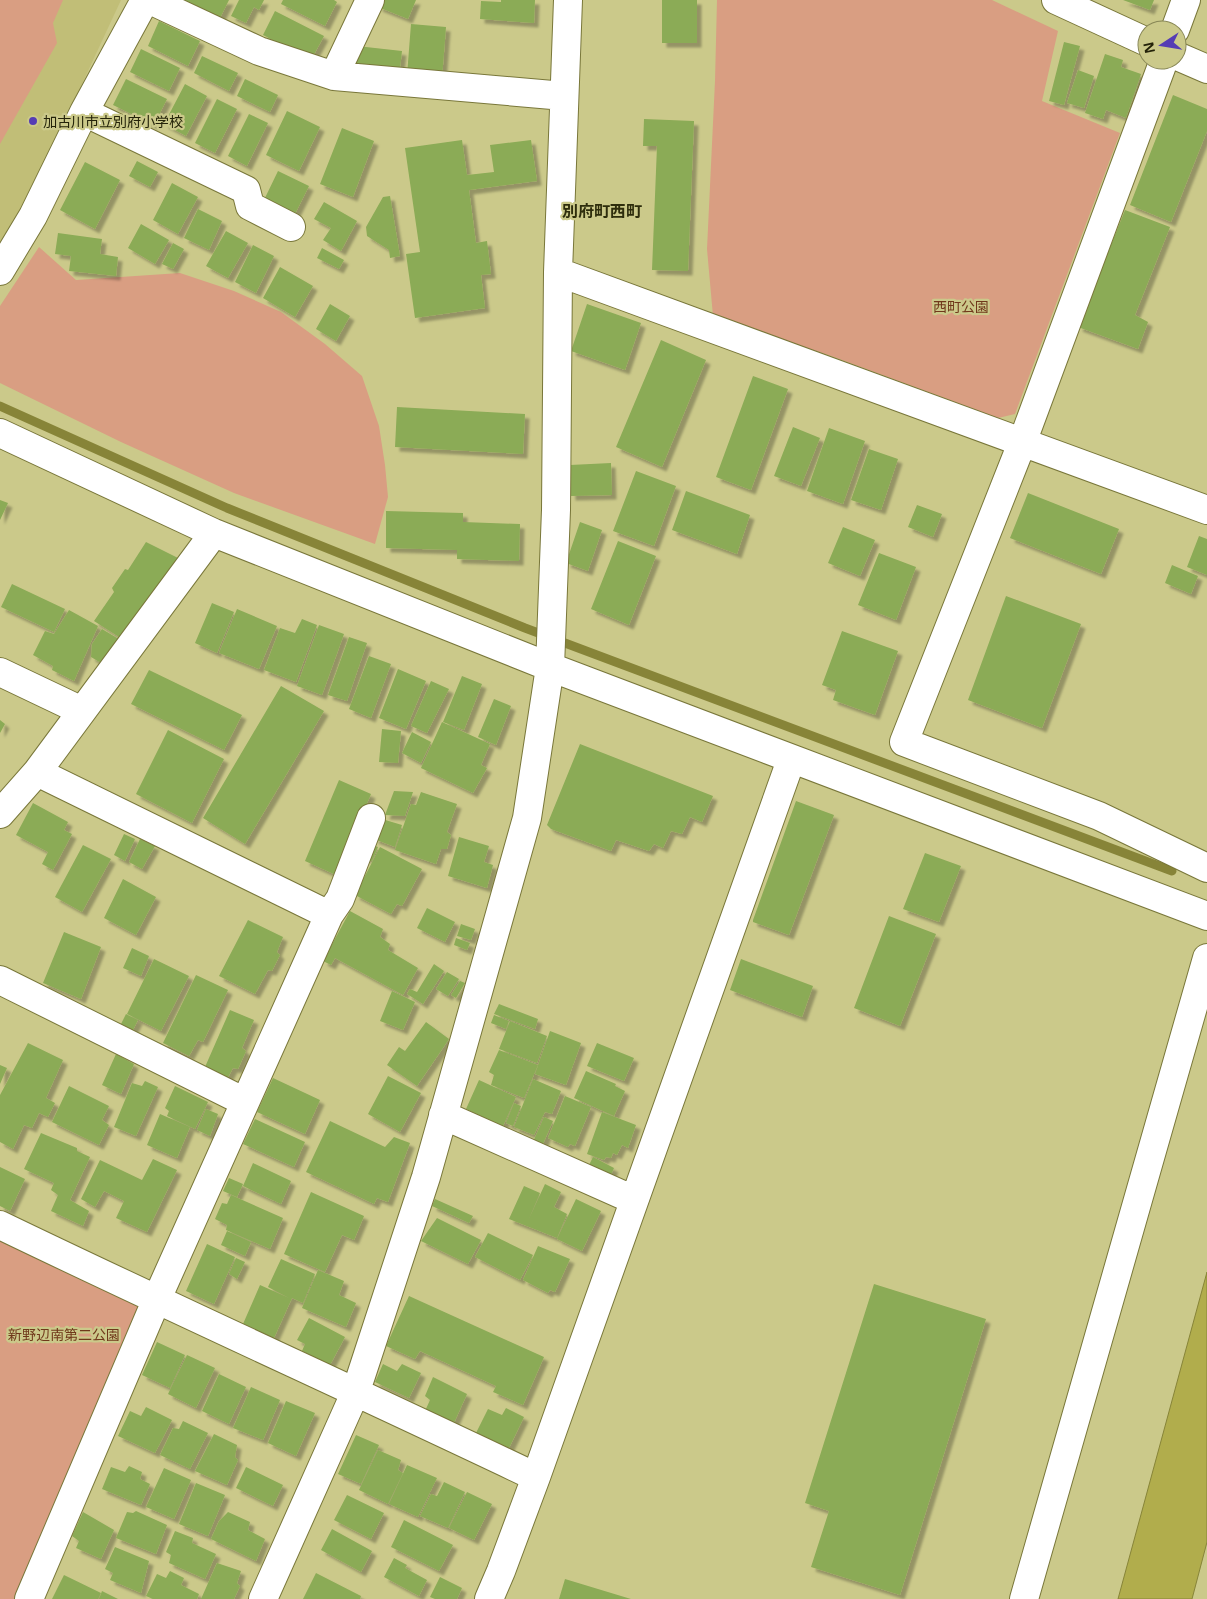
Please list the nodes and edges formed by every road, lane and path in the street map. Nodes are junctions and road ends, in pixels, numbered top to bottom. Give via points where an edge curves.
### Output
1 (145, 0) edge
2 (150, 0) edge
3 (370, 0) edge
4 (568, 0) edge
5 (1056, 0) edge
6 (1186, 0) edge
7 (1179, 20) edge
8 (1137, 37) edge
9 (1187, 60) edge
10 (1207, 69) edge
11 (1160, 70) edge
12 (334, 76) junction
13 (564, 96) junction
14 (84, 112) junction
15 (291, 227) dead end
16 (0, 271) edge
17 (558, 272) junction
18 (0, 433) edge
19 (1022, 443) junction
20 (1207, 510) edge
21 (214, 533) junction
22 (550, 667) junction
23 (0, 672) edge
24 (82, 711) junction
25 (791, 760) junction
26 (37, 772) junction
27 (0, 814) edge
28 (371, 818) dead end
29 (1207, 868) edge
30 (329, 915) junction
31 (1207, 916) edge
32 (1207, 958) edge
33 (0, 980) edge
34 (245, 1102) junction
35 (443, 1116) junction
36 (634, 1200) junction
37 (0, 1225) edge
38 (156, 1301) junction
39 (356, 1391) junction
40 (536, 1477) junction
41 (29, 1599) edge
42 (262, 1599) edge
43 (489, 1599) edge
44 (1024, 1599) edge

1 - 14 street
2 - 12 street via 259,52
3 - 12 street
4 - 13 street
5 - 8 street
6 - 7 street
9 - 10 street
11 - 19 street
12 - 13 street
13 - 17 street
14 - 15 street via 246,190 250,206
14 - 16 street via 33,216
17 - 19 street
17 - 22 street via 556,510
18 - 21 street
19 - 20 street
19 - 29 street via 904,742 1099,816
21 - 22 street
21 - 24 street
22 - 25 street
22 - 35 street via 527,818
23 - 24 street
24 - 26 street
25 - 31 street
25 - 36 street
26 - 27 street
26 - 30 street
28 - 30 street via 340,899
30 - 34 street
32 - 44 street
33 - 34 street
34 - 38 street
35 - 36 street
35 - 39 street
36 - 40 street
37 - 38 street
38 - 39 street
38 - 41 street
39 - 40 street
39 - 42 street
40 - 43 street

